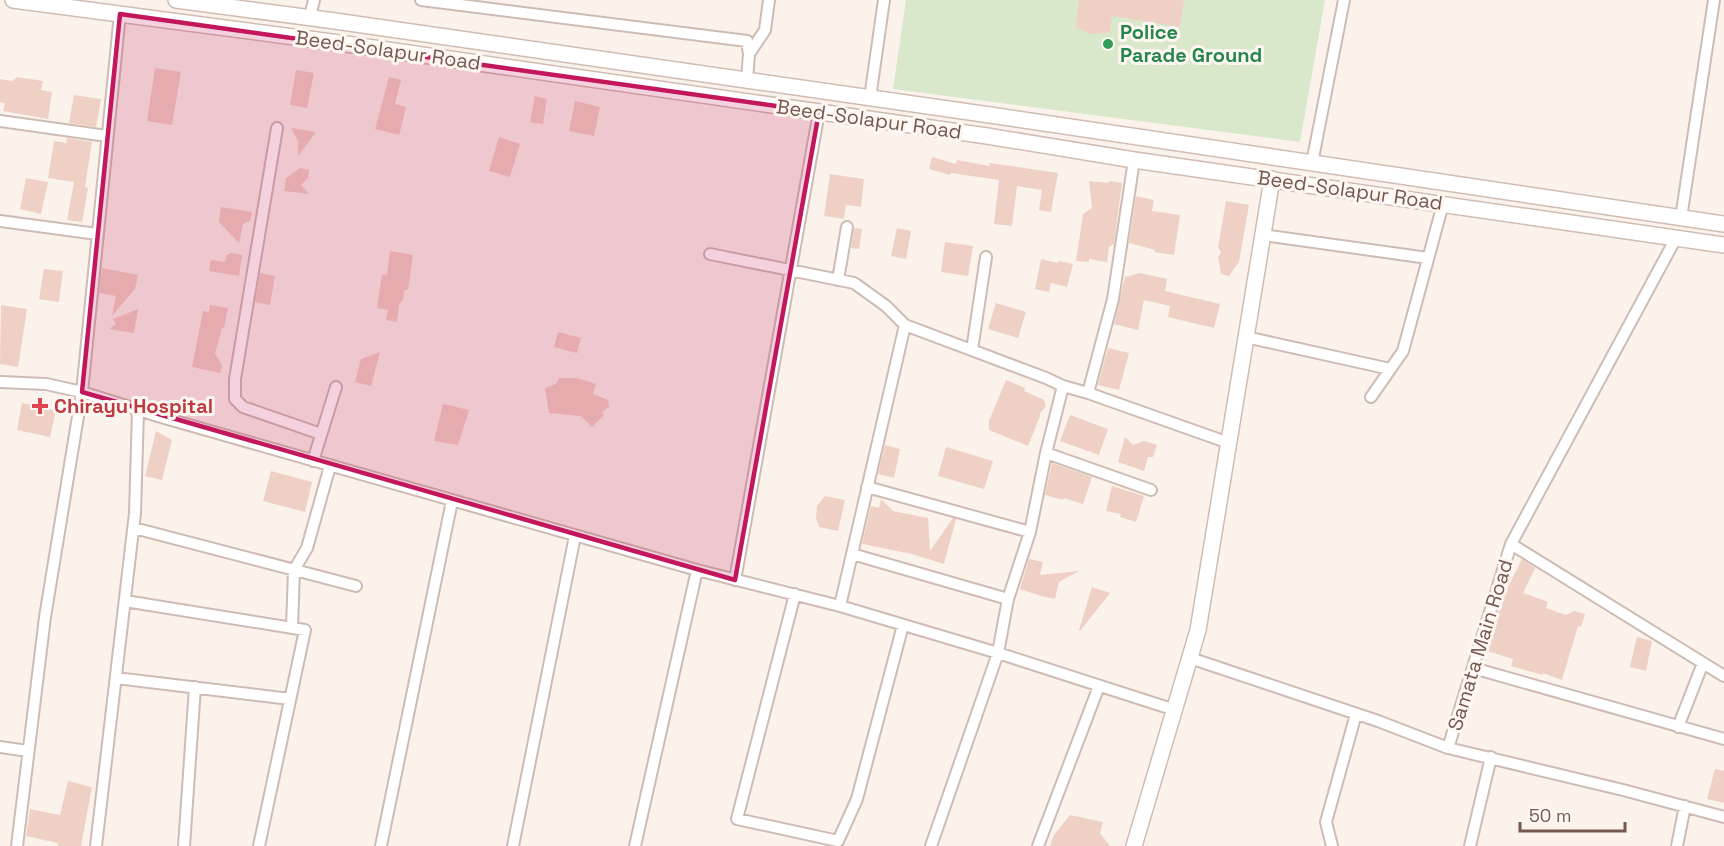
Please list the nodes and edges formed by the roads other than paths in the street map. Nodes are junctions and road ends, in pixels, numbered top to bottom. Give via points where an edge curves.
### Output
1 (13, 0) edge
2 (176, 0) edge
3 (314, 0) edge
4 (421, 0) edge
5 (769, 0) edge
6 (884, 0) edge
7 (1344, 0) edge
8 (1714, 0) edge
9 (120, 14) junction
10 (310, 18) junction
11 (749, 54) junction
12 (747, 80) junction
13 (870, 98) junction
14 (819, 112) junction
15 (0, 121) edge
16 (277, 128) dead end
17 (107, 136) junction
18 (1134, 160) junction
19 (1312, 163) junction
20 (1272, 178) junction
21 (1443, 204) junction
22 (1681, 218) junction
23 (0, 221) edge
24 (1724, 224) edge
25 (847, 227) dead end
26 (98, 234) junction
27 (1263, 235) junction
28 (1676, 238) junction
29 (1724, 245) edge
30 (710, 254) dead end
31 (986, 257) dead end
32 (1428, 258) junction
33 (790, 271) junction
34 (838, 280) junction
35 (904, 325) junction
36 (1246, 337) junction
37 (972, 350) junction
38 (1390, 369) junction
39 (0, 382) edge
40 (1063, 386) junction
41 (336, 387) dead end
42 (82, 392) junction
43 (1088, 393) junction
44 (1371, 397) dead end
45 (138, 410) junction
46 (321, 434) junction
47 (1229, 443) junction
48 (1046, 453) junction
49 (313, 461) junction
50 (330, 466) junction
51 (867, 487) junction
52 (1151, 490) dead end
53 (452, 501) junction
54 (134, 528) junction
55 (1030, 532) junction
56 (575, 536) junction
57 (1511, 544) junction
58 (852, 554) junction
59 (294, 570) junction
60 (697, 570) junction
61 (735, 580) junction
62 (356, 586) dead end
63 (795, 594) junction
64 (1008, 599) junction
65 (125, 602) junction
66 (840, 606) junction
67 (903, 625) junction
68 (292, 628) junction
69 (998, 653) junction
70 (1190, 658) junction
71 (1703, 663) junction
72 (1473, 668) junction
73 (1724, 676) edge
74 (116, 678) junction
75 (1100, 686) junction
76 (195, 687) junction
77 (290, 699) junction
78 (1175, 710) junction
79 (1356, 714) junction
80 (1678, 727) junction
81 (1724, 740) edge
82 (0, 747) edge
83 (1448, 748) junction
84 (28, 751) junction
85 (1491, 757) junction
86 (1686, 806) junction
87 (1724, 817) edge
88 (837, 844) edge
89 (17, 846) edge
90 (96, 846) edge
91 (184, 846) edge
92 (259, 846) edge
93 (381, 846) edge
94 (513, 846) edge
95 (635, 846) edge
96 (932, 846) edge
97 (1038, 846) edge
98 (1134, 846) edge
99 (1332, 846) edge
100 (1470, 846) edge
101 (1677, 846) edge

1 - 9 main road, Beed-Solapur Road
2 - 10 main road, Beed-Solapur Road
3 - 10 street
4 - 11 street via 747,41
5 - 11 street via 765,30
6 - 13 street
7 - 19 street
8 - 22 street
9 - 14 main road, Beed-Solapur Road
9 - 17 street
10 - 12 main road, Beed-Solapur Road
11 - 12 street
12 - 13 main road, Beed-Solapur Road
13 - 19 main road, Beed-Solapur Road
14 - 18 main road, Beed-Solapur Road
14 - 33 street
15 - 17 street
16 - 46 street via 235,379 235,399 243,407
17 - 26 street
18 - 20 main road, Beed-Solapur Road
18 - 43 street via 1113,299
19 - 22 main road, Beed-Solapur Road
20 - 21 main road, Beed-Solapur Road
20 - 27 main road
21 - 28 main road, Beed-Solapur Road
21 - 32 street
22 - 24 main road, Beed-Solapur Road
23 - 26 street
25 - 34 street
26 - 42 street
27 - 32 street
27 - 36 main road
28 - 29 main road, Beed-Solapur Road
28 - 57 street, Samata Main Road
30 - 33 street
31 - 37 street
32 - 38 street via 1403,351
33 - 34 street
33 - 61 street
34 - 35 street via 854,283
35 - 37 street
35 - 51 street
36 - 38 street
36 - 47 main road
37 - 40 street
38 - 44 street
39 - 42 street via 46,384
40 - 43 street
40 - 48 street
41 - 46 street
42 - 45 street
42 - 84 street
43 - 47 street
45 - 49 street
45 - 54 street
46 - 49 street
47 - 70 main road
48 - 52 street
48 - 55 street
49 - 50 street
50 - 53 street
50 - 59 street via 307,548
51 - 55 street
51 - 58 street
53 - 56 street
53 - 93 street
54 - 59 street
54 - 65 street
55 - 64 street
56 - 60 street
56 - 94 street
57 - 71 street, Samata Main Road
57 - 72 street, Samata Main Road
58 - 64 street
58 - 66 street
59 - 62 street
59 - 68 street
60 - 61 street
60 - 95 street
61 - 63 street
63 - 66 street
63 - 88 street via 737,819
64 - 69 street
65 - 68 street
65 - 74 street
66 - 67 street
67 - 69 street
67 - 88 street via 857,799
68 - 77 street via 305,630
69 - 75 street
69 - 96 street
70 - 78 main road
70 - 79 street
71 - 73 street, Samata Main Road
71 - 80 street
72 - 80 street
72 - 83 street, Samata Main Road
74 - 76 street
74 - 90 street
75 - 78 street
75 - 97 street
76 - 77 street
76 - 91 street
77 - 92 street
78 - 98 main road
79 - 83 street
79 - 99 street via 1326,822
80 - 81 street
82 - 84 street
83 - 85 street, Samata Main Road
84 - 89 street
85 - 86 street, Samata Main Road
85 - 100 street
86 - 87 street, Samata Main Road
86 - 101 street

